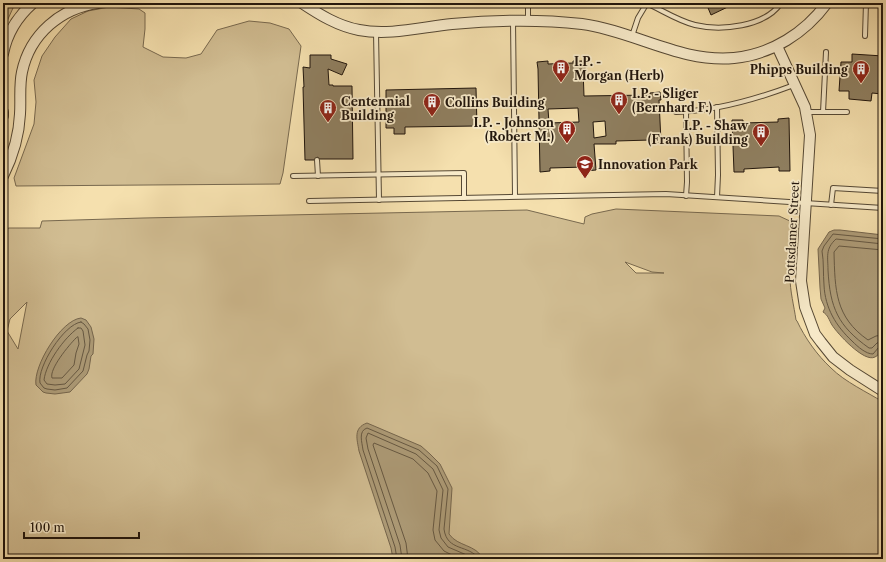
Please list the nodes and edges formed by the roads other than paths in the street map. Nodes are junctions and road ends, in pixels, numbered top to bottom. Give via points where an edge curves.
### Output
1 (33, 3) edge
2 (98, 3) edge
3 (302, 3) edge
4 (528, 3) edge
5 (647, 3) edge
6 (781, 3) edge
7 (827, 3) edge
8 (866, 3) edge
9 (74, 6) edge
10 (513, 21) junction
11 (528, 21) junction
12 (376, 32) junction
13 (632, 36) junction
14 (865, 36) dead end
15 (777, 46) junction
16 (826, 52) dead end
17 (3, 54) edge
18 (794, 85) junction
19 (717, 107) junction
20 (3, 112) edge
21 (676, 112) dead end
22 (686, 112) junction
23 (806, 112) junction
24 (823, 112) junction
25 (847, 112) dead end
26 (3, 116) edge
27 (317, 160) dead end
28 (379, 174) junction
29 (3, 176) edge
30 (293, 176) dead end
31 (318, 176) junction
32 (883, 191) edge
33 (515, 196) junction
34 (686, 196) junction
35 (464, 198) junction
36 (717, 198) junction
37 (379, 200) junction
38 (309, 201) dead end
39 (806, 203) junction
40 (831, 205) junction
41 (883, 208) edge
42 (883, 391) edge

1 - 17 street via 16,21
2 - 9 street
3 - 12 street via 337,23
4 - 11 lane
5 - 6 lane via 685,22 729,27 763,18 777,9
5 - 13 lane
7 - 15 street via 812,21
8 - 14 lane
9 - 29 street via 40,34 26,59 20,86 16,142
10 - 11 street
10 - 12 street
10 - 33 lane
11 - 13 street via 583,24
12 - 28 lane
13 - 15 street via 682,53 715,59 750,55
15 - 18 street, Pottsdamer Street
16 - 24 lane
18 - 19 lane via 770,94
18 - 23 street, Pottsdamer Street
19 - 22 lane
19 - 36 lane
20 - 26 street
21 - 22 lane
22 - 34 lane
23 - 24 lane
23 - 39 street, Pottsdamer Street via 810,135
24 - 25 lane
27 - 31 lane
28 - 31 lane
28 - 35 lane via 464,173
28 - 37 lane
30 - 31 lane
32 - 40 lane via 833,188
33 - 34 lane
33 - 35 lane
34 - 36 lane
35 - 37 lane
36 - 39 lane
37 - 38 lane
39 - 40 lane
39 - 42 street, Pottsdamer Street via 801,281 809,320 833,357
40 - 41 lane

